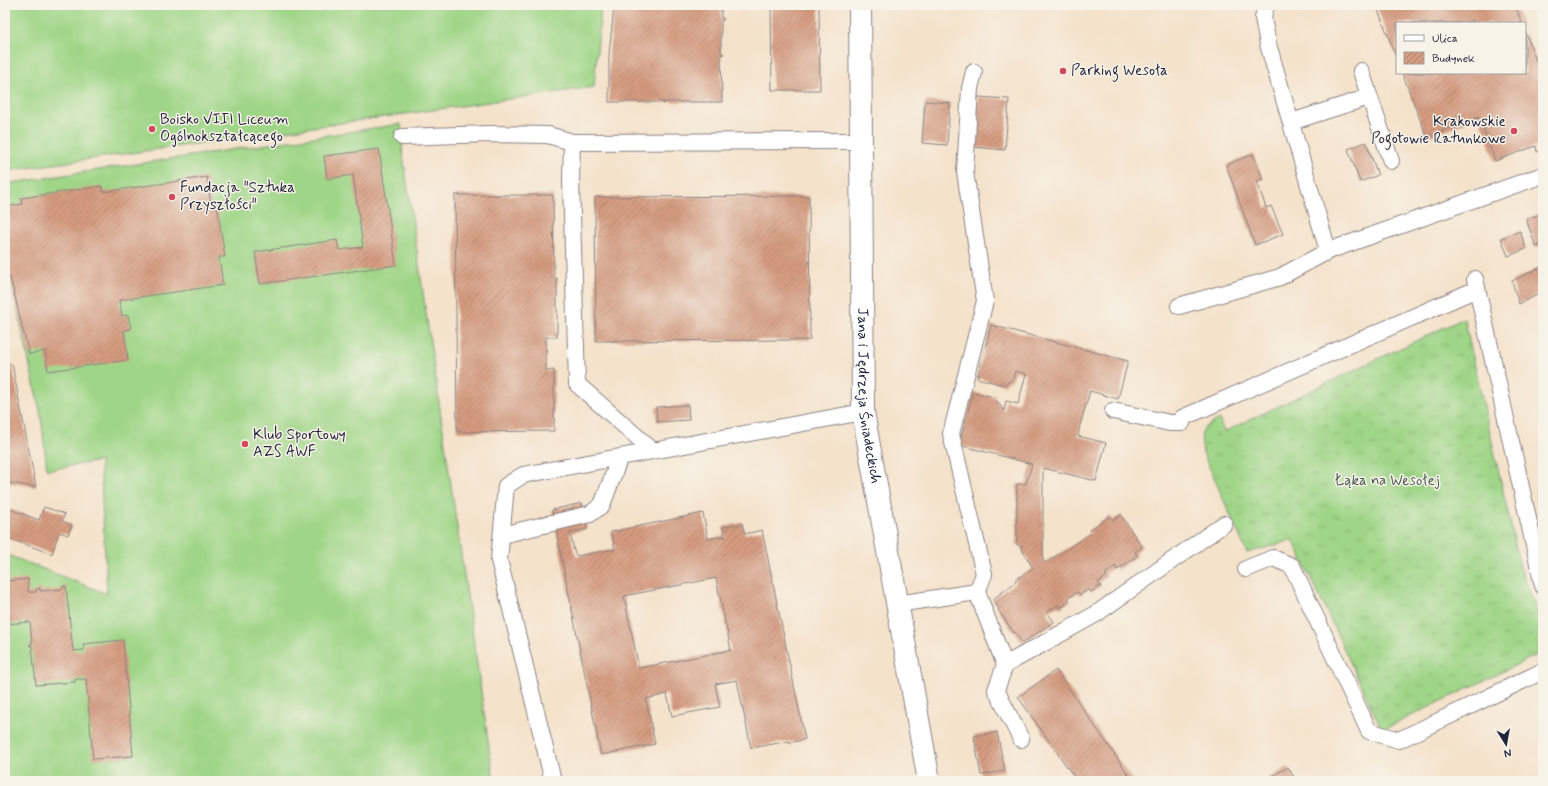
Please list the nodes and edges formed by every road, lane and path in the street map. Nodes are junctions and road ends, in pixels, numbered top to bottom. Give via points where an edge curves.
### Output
1 (860, 5) edge
2 (1266, 5) edge
3 (1361, 71) dead end
4 (974, 72) dead end
5 (1369, 97) junction
6 (1291, 122) junction
7 (402, 137) dead end
8 (572, 142) junction
9 (860, 142) junction
10 (1391, 161) dead end
11 (1543, 175) edge
12 (1328, 251) junction
13 (1179, 306) dead end
14 (1113, 411) dead end
15 (863, 412) junction
16 (652, 450) junction
17 (620, 457) junction
18 (1224, 524) dead end
19 (502, 535) junction
20 (1246, 569) dead end
21 (1543, 586) edge
22 (976, 592) junction
23 (897, 604) junction
24 (1005, 665) junction
25 (1543, 671) edge
26 (1022, 739) dead end
27 (553, 781) edge
28 (929, 781) edge

1 - 9 street, Jana i Jędrzeja Śniadeckich
2 - 6 lane via 1263,18 1268,44
3 - 5 lane
4 - 22 lane via 970,88 965,172 985,302 951,434 984,574
5 - 6 lane
5 - 10 lane
6 - 12 lane
7 - 8 lane via 548,135
8 - 9 lane
8 - 16 lane via 576,384
9 - 15 street, Jana i Jędrzeja Śniadeckich
11 - 12 lane
12 - 13 lane via 1280,277
14 - 21 lane via 1170,423 1182,420 1476,284
15 - 16 lane
15 - 23 street, Jana i Jędrzeja Śniadeckich
16 - 17 lane
17 - 19 lane via 602,505 590,514
17 - 19 lane via 523,475 506,486
18 - 24 lane via 1096,614
19 - 27 lane via 499,560
20 - 25 lane via 1273,558 1292,566 1369,731 1399,740
22 - 23 lane
22 - 24 lane
23 - 28 street, Jana i Jędrzeja Śniadeckich
24 - 26 lane via 996,690

